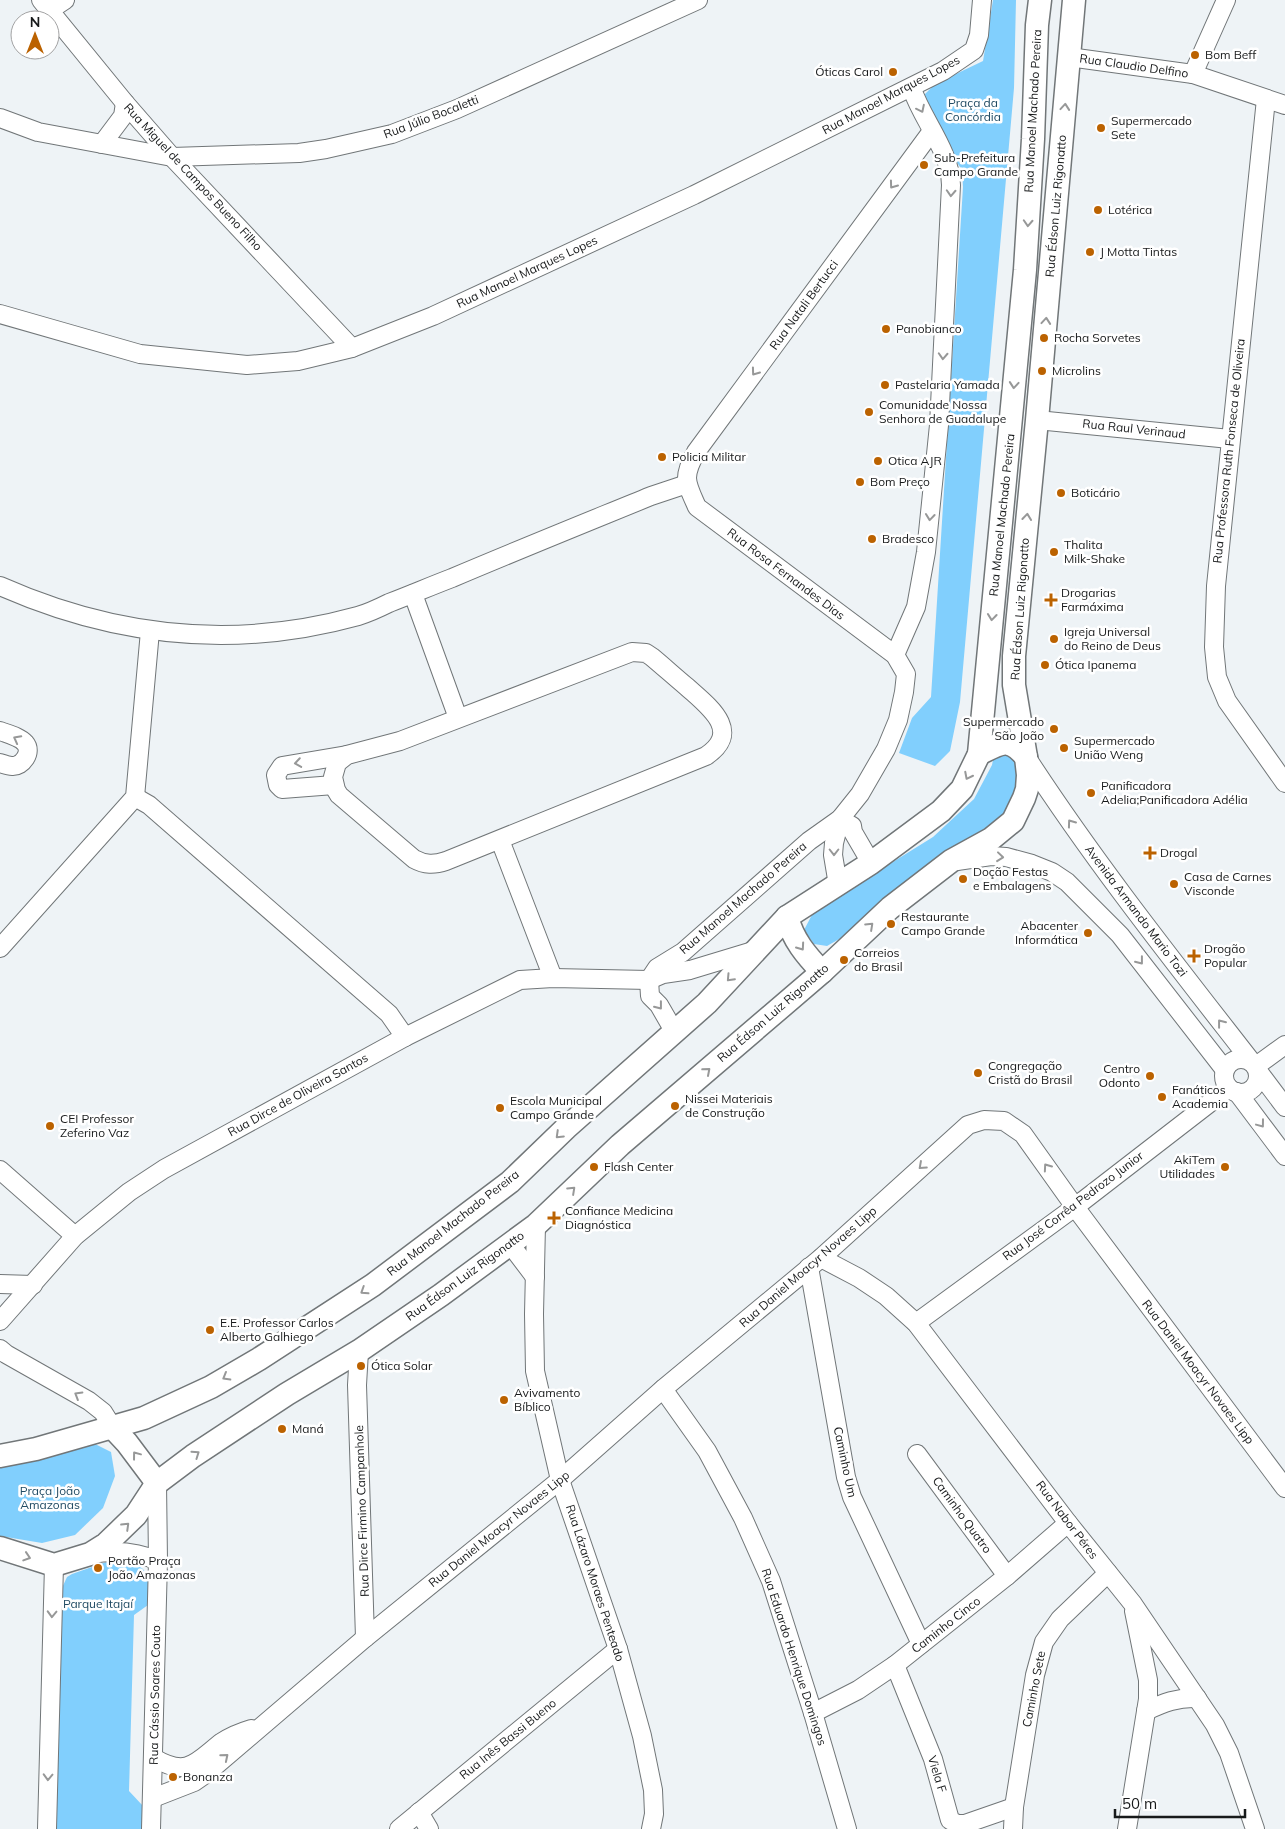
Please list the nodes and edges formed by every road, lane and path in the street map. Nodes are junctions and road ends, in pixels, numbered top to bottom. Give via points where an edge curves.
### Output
1 (65, 0) edge
2 (698, 0) edge
3 (982, 0) edge
4 (1040, 0) edge
5 (1074, 0) edge
6 (1226, 0) edge
7 (46, 5) edge
8 (1037, 26) junction
9 (1069, 57) junction
10 (1192, 74) junction
11 (910, 88) junction
12 (1266, 100) junction
13 (125, 103) junction
14 (1285, 105) edge
15 (0, 118) edge
16 (932, 131) junction
17 (102, 144) junction
18 (172, 156) junction
19 (0, 314) edge
20 (352, 348) junction
21 (1037, 420) junction
22 (1230, 438) junction
23 (687, 484) junction
24 (0, 586) edge
25 (413, 594) junction
26 (150, 631) junction
27 (895, 656) junction
28 (458, 718) junction
29 (0, 731) edge
30 (978, 754) junction
31 (346, 755) junction
32 (1026, 757) junction
33 (0, 762) edge
34 (1285, 783) edge
35 (334, 785) junction
36 (135, 797) junction
37 (840, 818) junction
38 (500, 840) junction
39 (951, 862) junction
40 (871, 863) junction
41 (838, 885) junction
42 (787, 917) junction
43 (1140, 918) junction
44 (1120, 936) junction
45 (0, 948) edge
46 (756, 950) junction
47 (822, 972) junction
48 (553, 978) junction
49 (648, 980) junction
50 (674, 1030) junction
51 (405, 1037) junction
52 (1285, 1044) edge
53 (1255, 1066) junction
54 (1225, 1070) junction
55 (1233, 1090) junction
56 (1285, 1107) edge
57 (1285, 1156) edge
58 (0, 1170) edge
59 (1075, 1207) junction
60 (536, 1225) junction
61 (75, 1236) junction
62 (510, 1244) junction
63 (815, 1262) junction
64 (535, 1276) junction
65 (0, 1284) edge
66 (32, 1285) junction
67 (0, 1322) edge
68 (916, 1323) junction
69 (0, 1349) edge
70 (358, 1352) junction
71 (338, 1364) junction
72 (357, 1385) junction
73 (663, 1389) junction
74 (113, 1428) junction
75 (917, 1454) dead end
76 (0, 1456) edge
77 (560, 1480) junction
78 (157, 1483) junction
79 (1285, 1488) edge
80 (1068, 1523) junction
81 (0, 1548) edge
82 (90, 1554) junction
83 (158, 1561) junction
84 (54, 1566) junction
85 (1108, 1573) junction
86 (1007, 1576) junction
87 (1133, 1604) junction
88 (366, 1638) junction
89 (921, 1644) junction
90 (618, 1649) junction
91 (895, 1666) junction
92 (1197, 1698) junction
93 (1146, 1711) junction
94 (813, 1713) junction
95 (261, 1727) junction
96 (154, 1758) junction
97 (153, 1798) junction
98 (1014, 1807) junction
99 (418, 1812) junction
100 (47, 1829) edge
101 (151, 1829) edge
102 (399, 1829) edge
103 (429, 1829) edge
104 (651, 1829) edge
105 (847, 1829) edge
106 (1013, 1829) edge
107 (1128, 1829) edge
108 (1255, 1829) edge

1 - 7 street
2 - 18 street, Rua Júlio Bocaletti via 457,109 392,134 299,153
3 - 11 street, Rua Manoel Marques Lopes via 979,35 974,50
4 - 8 main road, Rua Manoel Machado Pereira
5 - 9 main road, Rua Édson Luiz Rigonatto
6 - 10 street
7 - 13 street, Rua Miguel de Campos Bueno Filho
8 - 9 main road via 1046,44
8 -> 30 main road, Rua Manoel Machado Pereira via 1025,270
9 - 10 street, Rua Claudio Delfino
21 -> 9 main road, Rua Édson Luiz Rigonatto
10 - 12 street, Rua Claudio Delfino
11 -> 16 street
11 - 20 street, Rua Manoel Marques Lopes via 442,312
12 - 14 street, Rua Claudio Delfino
12 - 22 street, Rua Professora Ruth Fonseca de Oliveira
13 - 17 street via 123,116
13 - 18 street, Rua Miguel de Campos Bueno Filho
15 - 17 street, Rua Júlio Bocaletti via 38,132
16 -> 23 street, Rua Natali Bertucci via 696,452 687,468
16 -> 27 street via 947,161 951,185 939,425 926,552 916,607
17 - 18 street, Rua Júlio Bocaletti
18 - 20 street, Rua Miguel de Campos Bueno Filho
19 - 20 street, Rua Manoel Marques Lopes via 140,354 247,365 298,361
21 - 22 street, Rua Raul Verinaud
32 -> 21 main road, Rua Édson Luiz Rigonatto via 1014,685 1014,656
22 - 34 street, Rua Professora Ruth Fonseca de Oliveira via 1216,586 1214,647 1217,676 1227,701
23 - 25 street
23 - 27 street, Rua Rosa Fernandes Dias via 697,507
24 - 26 street via 84,617
25 - 26 street via 359,615 301,628 211,635
25 - 28 street
26 - 36 street
27 - 37 street, Rua Manoel Machado Pereira via 906,674 898,720 886,749 860,794
28 - 31 street via 400,741
28 - 38 street via 639,652 652,657 719,718 720,741 706,756
33 -> 29 street via 17,765 24,761 28,752 24,742
30 - 32 main road via 1010,743
30 -> 40 main road, Rua Manoel Machado Pereira via 962,789 942,811
31 - 35 street via 334,770
31 -> 35 street via 282,766 276,775 282,789
32 - 39 main road, Rua Édson Luiz Rigonatto via 1027,789 1013,821 991,839
43 -> 32 street, Avenida Armando Mario Tozi
35 - 38 street via 339,796 420,863 440,864
36 - 45 street
36 - 51 street via 149,805 389,1014
37 - 40 street via 852,826
37 -> 41 street, Rua Manoel Machado Pereira via 833,855
37 - 49 street, Rua Manoel Machado Pereira via 809,841 683,952 657,968
38 - 48 street
39 -> 44 street via 1006,857 1052,872 1067,882
47 -> 39 main road, Rua Édson Luiz Rigonatto via 890,908
40 - 41 main road, Rua Manoel Machado Pereira
41 - 42 main road, Rua Manoel Machado Pereira
42 - 46 main road, Rua Manoel Machado Pereira
42 -> 47 main road via 794,938
43 - 44 street
53 -> 43 street, Avenida Armando Mario Tozi
44 -> 54 street
46 - 49 street, Rua Dirce de Oliveira Santos
46 -> 50 main road, Rua Manoel Machado Pereira via 707,1003
60 -> 47 main road, Rua Édson Luiz Rigonatto via 620,1145
48 - 49 street, Rua Dirce de Oliveira Santos
48 - 51 street, Rua Dirce de Oliveira Santos via 520,980
49 -> 50 street via 650,996
50 -> 74 main road, Rua Manoel Machado Pereira via 510,1182 373,1285 211,1387 144,1418
51 - 61 street, Rua Dirce de Oliveira Santos via 164,1169 129,1192
52 - 53 street
53 - 54 street via 1241,1058 1231,1061
53 - 55 street via 1258,1081 1252,1090 1242,1093
53 - 56 street, Avenida Armando Mario Tozi
54 - 55 street via 1224,1079
55 -> 57 street
55 - 59 street, Rua José Corrêa Pedrozo Junior
58 - 61 street
59 -> 63 street, Rua Daniel Moacyr Novaes Lipp via 1023,1134 1004,1121 984,1120 968,1125
59 - 68 street, Rua José Corrêa Pedrozo Junior
59 - 79 street, Rua Daniel Moacyr Novaes Lipp
60 - 62 main road, Rua Édson Luiz Rigonatto
60 - 64 street, Rua Lázaro Moraes Penteado
61 - 66 street, Rua Dirce de Oliveira Santos
62 - 64 street
62 - 70 main road, Rua Édson Luiz Rigonatto
63 - 68 street, Rua Nabor Péres via 859,1278 886,1296
63 - 73 street, Rua Daniel Moacyr Novaes Lipp
63 - 89 street, Caminho Um via 852,1497
64 - 77 street, Rua Lázaro Moraes Penteado via 535,1371
65 - 66 street
66 - 67 street, Rua Dirce de Oliveira Santos
68 - 80 street, Rua Nabor Péres
74 -> 69 street via 103,1412 89,1401
70 - 71 main road, Rua Édson Luiz Rigonatto
70 - 72 street, Rua Dirce Firmino Campanhole
71 - 72 street
78 -> 71 main road, Rua Édson Luiz Rigonatto via 207,1447
72 - 88 street, Rua Dirce Firmino Campanhole
73 - 77 street, Rua Daniel Moacyr Novaes Lipp
73 - 94 street, Rua Eduardo Henrique Domingos via 708,1451 743,1518 771,1581
74 - 76 main road, Rua Manoel Machado Pereira
78 -> 74 main road
75 - 86 street, Caminho Quatro
77 - 88 street, Rua Daniel Moacyr Novaes Lipp
77 - 90 street, Rua Lázaro Moraes Penteado
82 -> 78 main road via 128,1524
78 - 83 street, Rua Cássio Soares Couto
80 - 85 street, Rua Nabor Péres
80 - 86 street, Caminho Cinco
81 -> 84 main road
82 - 83 street via 122,1551
82 - 84 main road
83 - 96 street, Rua Cássio Soares Couto
84 -> 100 street
85 - 87 street, Rua Nabor Péres
85 - 98 street, Caminho Sete via 1060,1619 1044,1642 1035,1675
86 - 89 street, Caminho Cinco
87 - 92 street, Rua Nabor Péres
87 - 93 street via 1148,1680
88 - 95 street, Rua Daniel Moacyr Novaes Lipp
89 - 91 street, Caminho Cinco
90 - 99 street, Rua Inês Bassi Bueno
90 - 104 street, Rua Lázaro Moraes Penteado via 653,1790
91 - 94 street, Caminho Cinco
91 - 98 street, Viela F via 934,1759 950,1820 965,1824
92 - 93 street via 1170,1700
92 - 108 street, Rua Nabor Péres via 1229,1753
93 - 107 street
94 - 105 street, Rua Eduardo Henrique Domingos
95 - 96 street, Rua Daniel Moacyr Novaes Lipp via 240,1732 223,1741 195,1764 166,1765
97 -> 95 street, Rua Daniel Moacyr Novaes Lipp via 200,1777
96 - 97 street, Rua Cássio Soares Couto
97 - 101 street, Rua Cássio Soares Couto
98 - 106 street, Caminho Sete
99 - 102 street, Rua Inês Bassi Bueno
99 - 103 street

